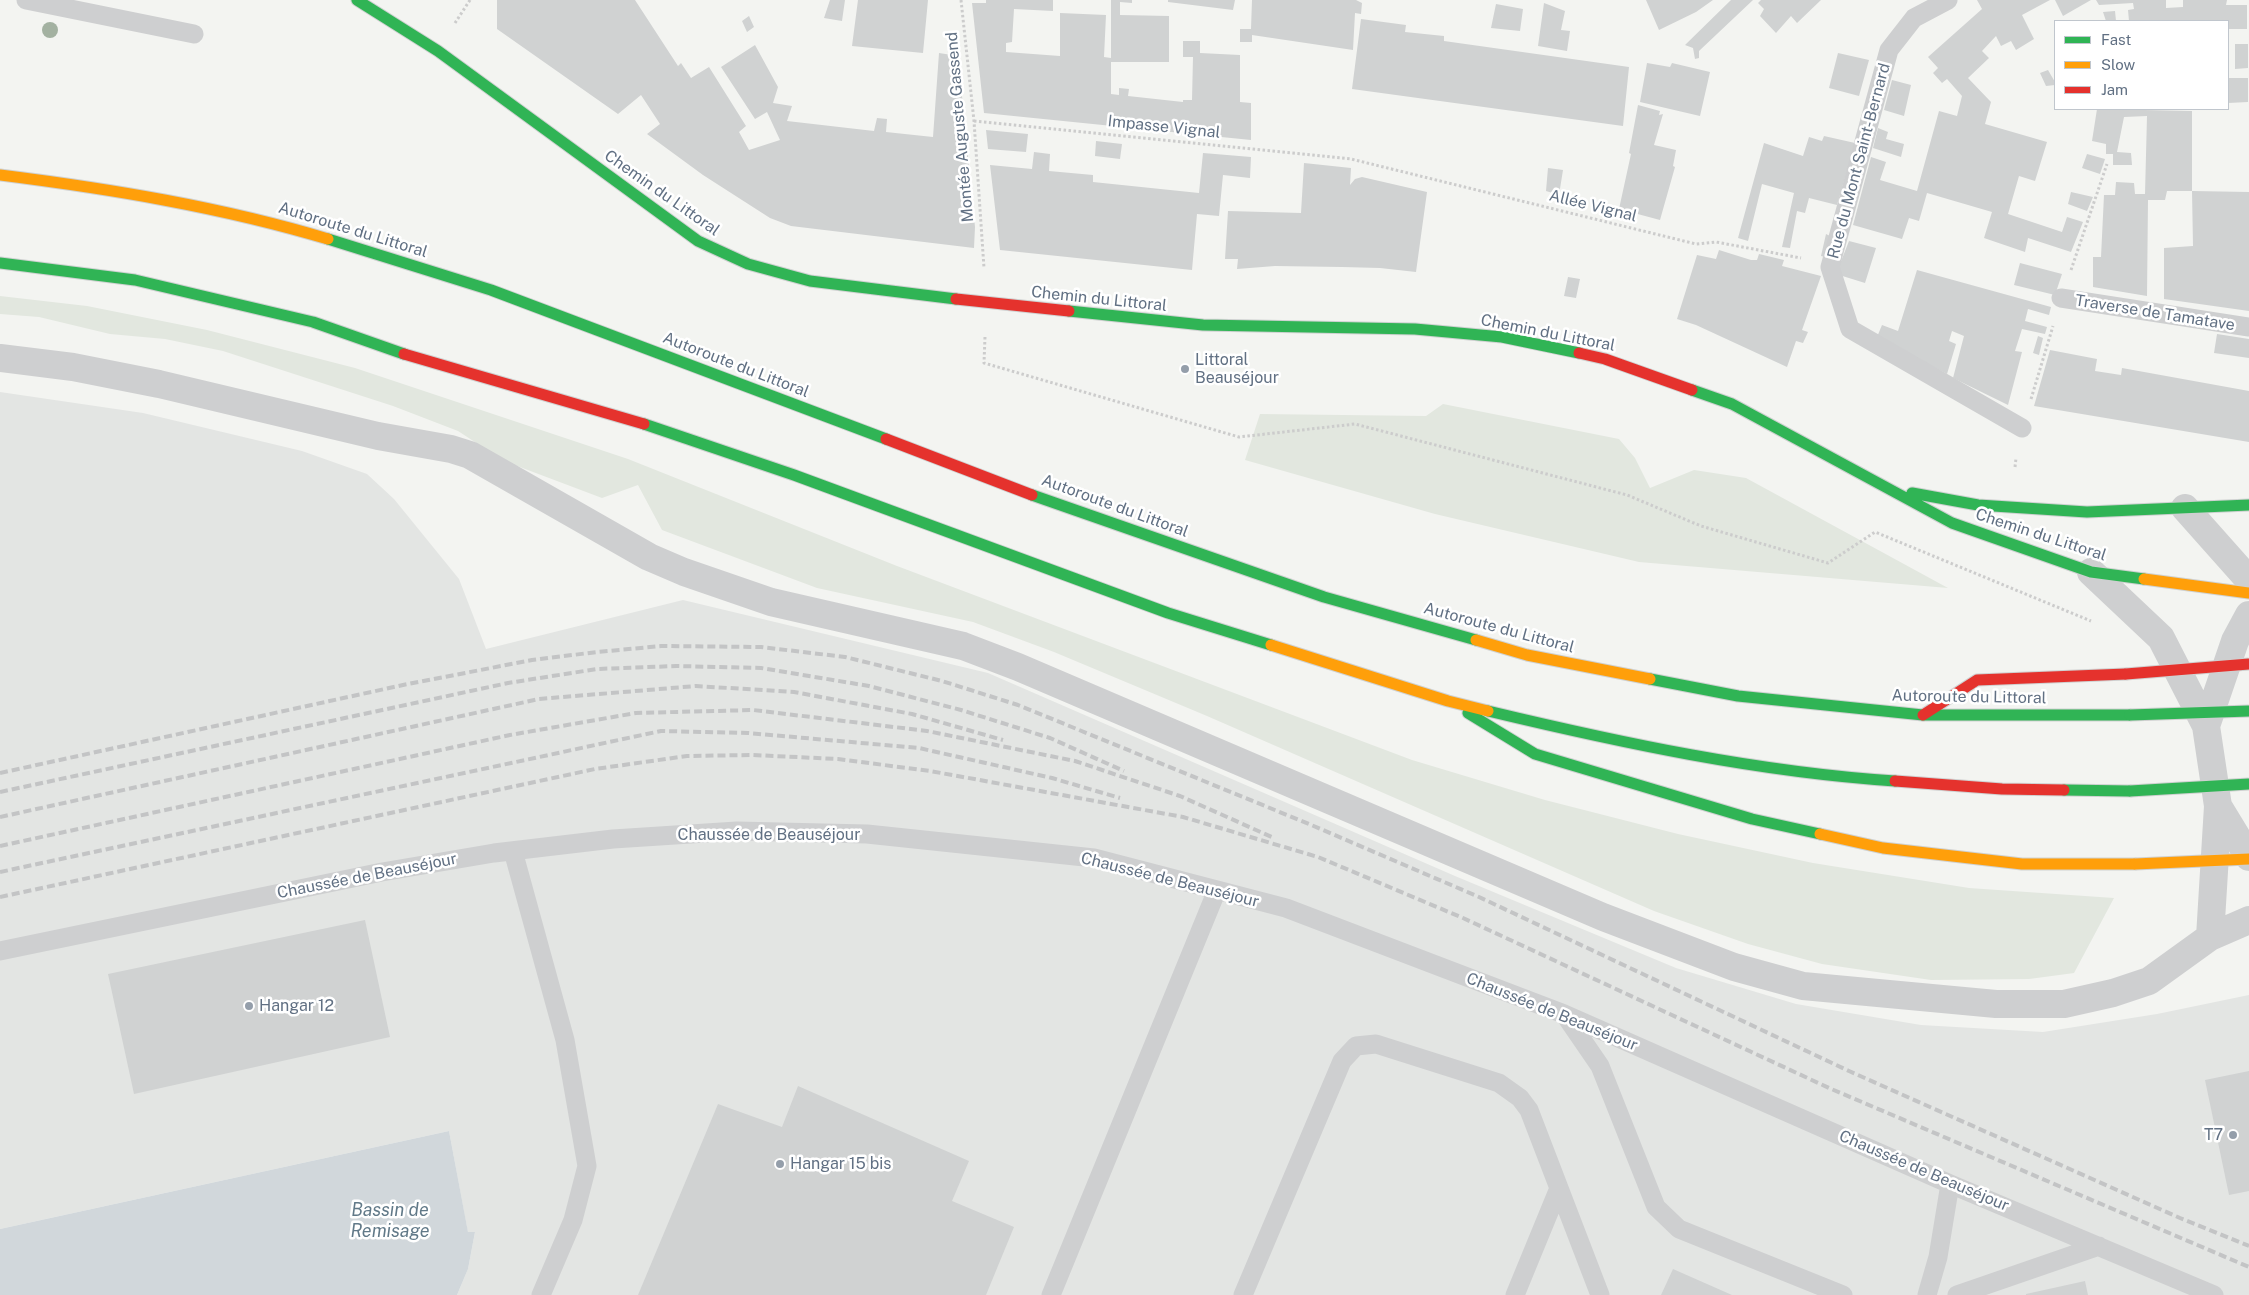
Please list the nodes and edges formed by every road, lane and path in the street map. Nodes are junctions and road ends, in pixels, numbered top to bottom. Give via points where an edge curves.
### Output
1 (26, 0) edge
2 (356, 0) edge
3 (470, 0) edge
4 (961, 0) edge
5 (1948, 0) edge
6 (462, 12) dead end
7 (194, 34) dead end
8 (974, 121) junction
9 (1351, 159) joint
10 (0, 175) edge
11 (0, 263) edge
12 (1831, 264) junction
13 (2061, 298) dead end
14 (986, 303) junction
15 (2249, 327) edge
16 (0, 358) edge
17 (2022, 428) dead end
18 (1891, 489) junction
19 (2249, 505) edge
20 (2185, 508) junction
21 (2091, 572) junction
22 (2249, 580) edge
23 (2249, 593) edge
24 (2249, 615) edge
25 (2093, 622) dead end
26 (2249, 664) edge
27 (1448, 701) junction
28 (2249, 711) edge
29 (1923, 715) junction
30 (2206, 726) junction
31 (2249, 784) edge
32 (2218, 806) junction
33 (513, 851) junction
34 (2249, 858) edge
35 (1217, 890) junction
36 (2249, 920) edge
37 (2210, 937) junction
38 (0, 951) edge
39 (1564, 1014) junction
40 (1950, 1184) junction
41 (1559, 1188) junction
42 (2099, 1246) junction
43 (541, 1295) edge
44 (1052, 1295) edge
45 (1243, 1295) edge
46 (1516, 1295) edge
47 (1600, 1295) edge
48 (1843, 1295) edge
49 (1927, 1295) edge
50 (1957, 1295) edge
51 (2214, 1295) edge

1 - 7 lane
2 - 14 main road, Chemin du Littoral via 438,51 698,241 748,264 810,281
3 - 6 path
4 - 8 path, Montée Auguste Gassend
5 - 12 lane, Rue du Mont Saint-Bernard via 1914,18 1889,50
8 - 9 path, Impasse Vignal
8 - 14 path, Montée Auguste Gassend
9 - 12 path, Allée Vignal via 1696,244 1716,242
10 - 29 main road, Autoroute du Littoral via 113,190 279,224 353,246 492,290 1091,517 1324,597 1527,655 1738,696
11 - 27 main road via 136,280 313,322 420,360 659,428 794,474 1168,613
12 - 17 lane, Rue du Mont Saint-Bernard via 1850,329
13 - 15 lane, Traverse de Tamatave
14 - 18 main road, Chemin du Littoral via 1203,326 1415,329 1512,339 1605,359 1732,404
14 - 25 path, Montée Auguste Gassend via 984,363 1239,437 1354,424 1627,495 1701,526 1828,563 1875,532
16 - 37 street via 159,384 378,436 451,449 470,456 649,557 684,572 771,602 963,646 1603,917 1734,967 1803,986 1996,1004 2064,1004 2150,981
18 - 20 main road, Chemin du Littoral via 1978,505 2087,512
18 - 21 main road, Chemin du Littoral via 1952,523
19 - 20 main road, Chemin du Littoral
20 - 22 street
21 - 23 main road, Chemin du Littoral
21 - 30 street via 2160,638
24 - 30 street via 2235,641
26 - 29 main road, bridge via 2126,674 1977,680
27 - 31 main road, bridge via 1698,757 1848,778 2002,789 2130,791
27 - 34 main road, bridge via 1534,754 1752,819 1883,848 2022,864 2135,864
28 - 29 main road, Autoroute du Littoral, bridge via 2130,715
30 - 32 street
32 - 34 street
32 - 37 street
33 - 35 lane, Chaussée de Beauséjour via 614,838 737,831 868,834 1094,858
33 - 38 lane, Chaussée de Beauséjour via 382,872
33 - 43 lane via 565,1040 588,1166 573,1220
35 - 39 lane, Chaussée de Beauséjour via 1286,908
35 - 44 lane
36 - 37 street
39 - 40 lane, Chaussée de Beauséjour
39 - 48 lane via 1600,1066 1656,1207 1679,1229
40 - 42 lane, Chaussée de Beauséjour
40 - 49 lane via 1938,1257
41 - 45 lane via 1529,1110 1520,1098 1499,1083 1376,1044 1356,1046 1342,1061
41 - 46 lane
41 - 47 lane
42 - 50 lane
42 - 51 lane, Chaussée de Beauséjour

